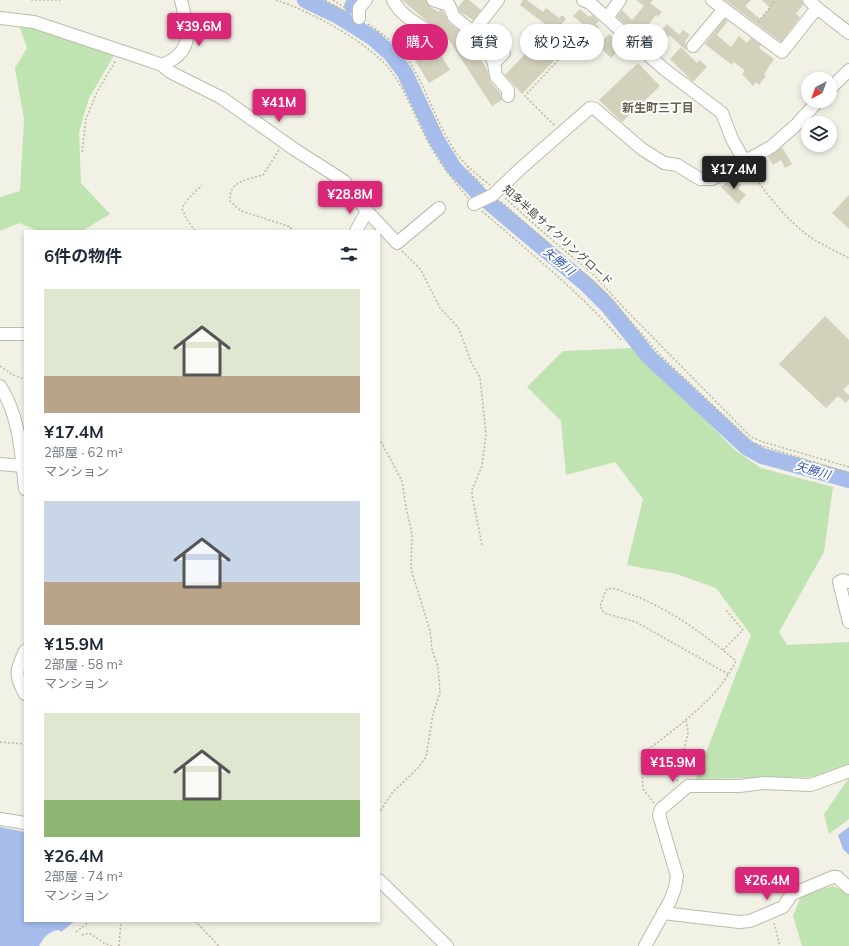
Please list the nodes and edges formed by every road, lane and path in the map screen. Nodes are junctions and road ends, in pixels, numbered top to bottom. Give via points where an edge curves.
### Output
1 (31, 0) edge
2 (61, 0) edge
3 (181, 0) edge
4 (276, 0) edge
5 (325, 0) edge
6 (333, 0) edge
7 (366, 0) edge
8 (393, 0) edge
9 (433, 0) edge
10 (498, 0) edge
11 (583, 0) edge
12 (620, 0) edge
13 (712, 0) edge
14 (776, 0) edge
15 (455, 4) edge
16 (813, 4) edge
17 (725, 5) edge
18 (0, 18) edge
19 (359, 18) junction
20 (607, 18) junction
21 (418, 24) edge
22 (463, 24) edge
23 (479, 24) edge
24 (751, 29) junction
25 (849, 33) edge
26 (693, 46) dead end
27 (121, 51) junction
28 (493, 60) edge
29 (497, 60) edge
30 (494, 63) junction
31 (162, 65) junction
32 (849, 70) edge
33 (837, 82) edge
34 (508, 96) dead end
35 (812, 108) edge
36 (561, 133) junction
37 (282, 140) junction
38 (82, 152) dead end
39 (745, 162) junction
40 (466, 164) junction
41 (202, 185) dead end
42 (493, 194) junction
43 (474, 204) junction
44 (439, 208) dead end
45 (367, 211) junction
46 (194, 230) edge
47 (290, 230) edge
48 (357, 230) edge
49 (397, 244) junction
50 (849, 258) edge
51 (0, 334) edge
52 (24, 334) edge
53 (621, 340) dead end
54 (0, 366) edge
55 (24, 379) edge
56 (0, 386) edge
57 (380, 440) edge
58 (0, 464) edge
59 (849, 467) edge
60 (23, 469) edge
61 (849, 472) edge
62 (24, 479) edge
63 (482, 545) dead end
64 (849, 582) edge
65 (725, 609) dead end
66 (849, 622) edge
67 (723, 650) junction
68 (24, 653) edge
69 (728, 674) junction
70 (24, 692) edge
71 (686, 720) junction
72 (0, 742) edge
73 (24, 744) edge
74 (849, 771) edge
75 (672, 798) junction
76 (380, 811) edge
77 (660, 811) junction
78 (0, 819) edge
79 (24, 824) edge
80 (380, 881) edge
81 (849, 888) edge
82 (663, 913) junction
83 (89, 922) edge
84 (121, 922) edge
85 (196, 922) edge
86 (774, 922) dead end
87 (76, 932) dead end
88 (82, 935) dead end
89 (112, 946) edge
90 (120, 946) edge
91 (219, 946) edge
92 (447, 946) edge
93 (645, 946) edge
94 (780, 946) edge

1 - 2 path
3 - 31 street via 188,42 176,58
4 - 43 path via 348,35 377,56 400,85 438,160
5 - 19 path
6 - 19 path, 知多半島サイクリングロード
7 - 19 street via 359,8
8 - 21 street via 397,8
9 - 15 street
10 - 23 street
11 - 20 street
12 - 20 street
13 - 17 street
14 - 24 path
15 - 22 street via 454,17
16 - 24 street via 782,52
16 - 25 street
17 - 24 street
17 - 26 street
18 - 27 street via 34,22
19 - 40 path, 知多半島サイクリングロード via 381,32 412,65 445,134
20 - 36 path via 561,57 525,96
20 - 39 street via 664,69 722,113
27 - 31 street
27 - 38 path via 97,92 86,119
28 - 30 street
29 - 30 street
30 - 34 street via 496,76 508,90
31 - 37 street via 170,72 222,98
32 - 33 street
35 - 39 street via 771,147
36 - 39 street via 590,108 595,109 642,149 700,179 712,179
36 - 42 street
37 - 45 street via 344,181
37 - 47 path via 281,147 263,174 235,184 230,201 237,209 291,226
39 - 50 path via 760,184 794,222 813,238
40 - 42 path, 知多半島サイクリングロード
40 - 42 path via 470,173
41 - 46 path via 182,208
42 - 43 street
42 - 59 path, 知多半島サイクリングロード via 594,275 623,308 751,437
42 - 61 path via 606,292 663,358 753,443
43 - 53 path via 576,292
44 - 49 street
45 - 48 street
45 - 49 street
49 - 63 path via 421,270 440,308 458,328 480,377 486,435 482,466 472,495
51 - 52 street
54 - 55 path
56 - 60 street via 12,409
57 - 76 path via 402,481 412,534 412,572 430,631 440,681 426,757 392,793
58 - 60 street
60 - 62 street
64 - 66 street via 839,582
65 - 67 path via 743,630
67 - 69 path via 736,661
67 - 69 path via 698,631 655,605 615,589 606,590 600,606 604,613 636,622
68 - 70 street via 18,664 17,676
69 - 71 path via 712,697
71 - 75 path via 687,738
71 - 77 path via 641,756 643,789
72 - 73 path
74 - 75 street via 811,785 764,783 739,786 688,786
75 - 77 street
77 - 82 street via 677,876 675,888
78 - 79 street
80 - 92 street
81 - 82 street via 837,877 833,877 792,894 783,907 750,921 739,922
82 - 93 street
83 - 87 path
84 - 90 path
85 - 91 path
86 - 94 path
88 - 89 path via 89,933

